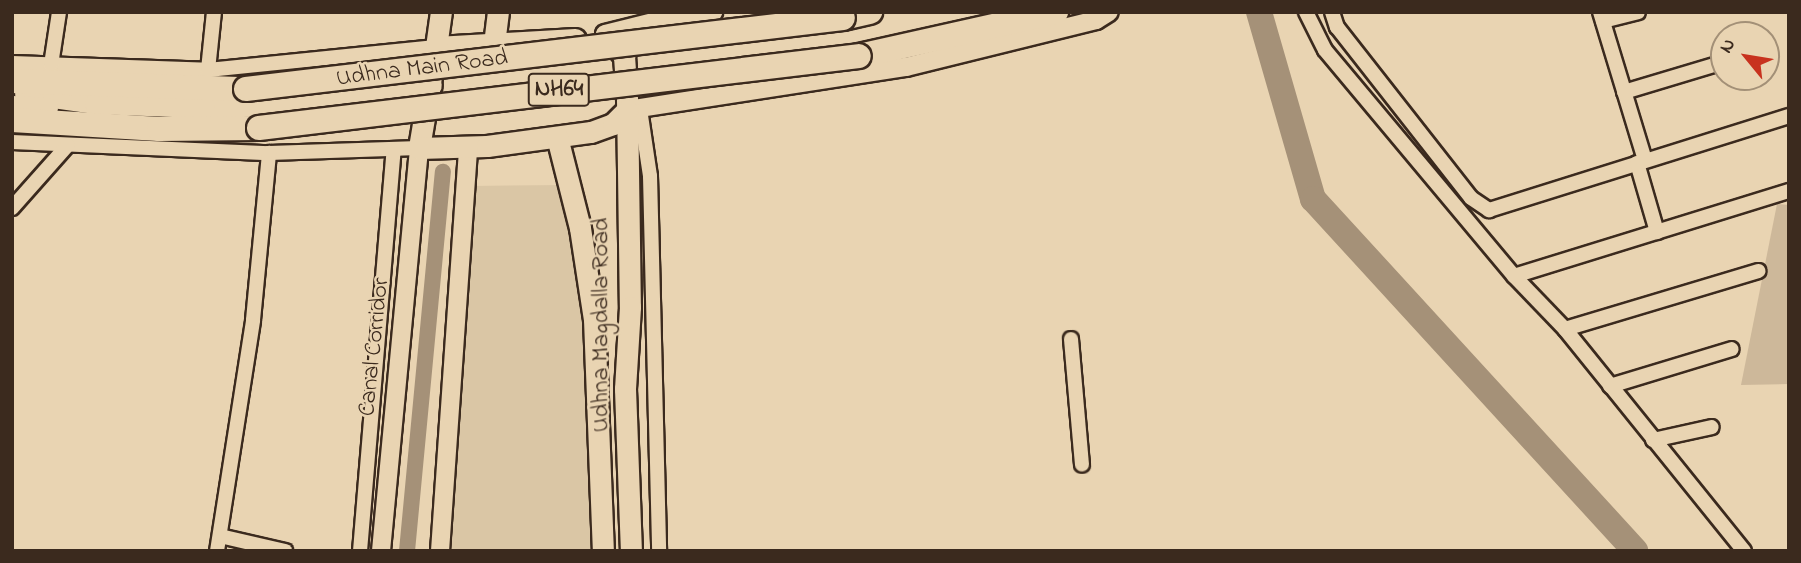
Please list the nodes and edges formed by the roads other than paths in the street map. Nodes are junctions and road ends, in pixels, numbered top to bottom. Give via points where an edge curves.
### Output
1 (59, 12) edge
2 (214, 12) edge
3 (440, 12) edge
4 (498, 12) edge
5 (713, 12) edge
6 (870, 12) edge
7 (1056, 12) edge
8 (1109, 12) edge
9 (1306, 12) edge
10 (1332, 12) edge
11 (1638, 12) edge
12 (662, 16) edge
13 (1601, 17) edge
14 (605, 34) junction
15 (494, 44) junction
16 (436, 47) junction
17 (12, 63) edge
18 (51, 65) junction
19 (1710, 66) edge
20 (208, 70) junction
21 (12, 81) edge
22 (430, 85) junction
23 (12, 92) edge
24 (1624, 92) junction
25 (95, 103) junction
26 (12, 106) edge
27 (631, 106) junction
28 (1789, 116) edge
29 (12, 120) edge
30 (557, 137) junction
31 (12, 142) edge
32 (68, 145) junction
33 (468, 147) junction
34 (419, 148) junction
35 (394, 150) junction
36 (269, 153) junction
37 (1641, 162) junction
38 (1789, 191) edge
39 (12, 208) edge
40 (1657, 232) junction
41 (1758, 271) dead end
42 (1514, 276) junction
43 (1565, 329) junction
44 (1071, 339) dead end
45 (1732, 349) dead end
46 (1610, 386) junction
47 (1712, 427) dead end
48 (1653, 440) junction
49 (1082, 465) dead end
50 (220, 536) junction
51 (217, 551) edge
52 (285, 551) edge
53 (360, 551) edge
54 (381, 551) edge
55 (440, 551) edge
56 (603, 551) edge
57 (631, 551) edge
58 (659, 551) edge
59 (1744, 551) edge

1 - 18 street
2 - 20 street
3 - 16 main road
4 - 15 main road
5 - 12 street
6 - 21 highway, Udhna Main Road / NH64, bridge via 246,89
7 - 29 highway, NH64, bridge via 859,56 259,128 159,129
8 - 27 street via 1096,20 906,67
9 - 42 street via 1325,50
10 - 37 street via 1337,27 1480,206 1498,210
11 - 13 street
12 - 14 street
13 - 24 street
14 - 15 main road
14 - 27 main road, Udhna Magdalla Road via 624,56
15 - 16 main road
16 - 20 street
16 - 22 main road
17 - 18 street
18 - 20 street
19 - 24 street
22 - 25 main road via 224,108
22 - 34 main road
23 - 25 main road
24 - 37 street
25 - 26 main road
27 - 30 main road via 603,130
27 - 57 main road, Udhna Magdalla Road via 625,389
27 - 58 street via 650,176
28 - 37 street
30 - 33 main road
30 - 56 main road via 580,228 594,319
31 - 32 street
32 - 36 street
32 - 39 street
33 - 34 main road
33 - 55 street
34 - 35 street
34 - 54 street, Canal Corridor
35 - 36 street
35 - 53 street
36 - 50 street via 253,320
37 - 40 street
38 - 40 street
40 - 42 street
41 - 43 street
42 - 43 street
43 - 46 street
44 - 49 street
45 - 46 street
46 - 48 street
47 - 48 street
48 - 59 street
50 - 51 street
50 - 52 street

